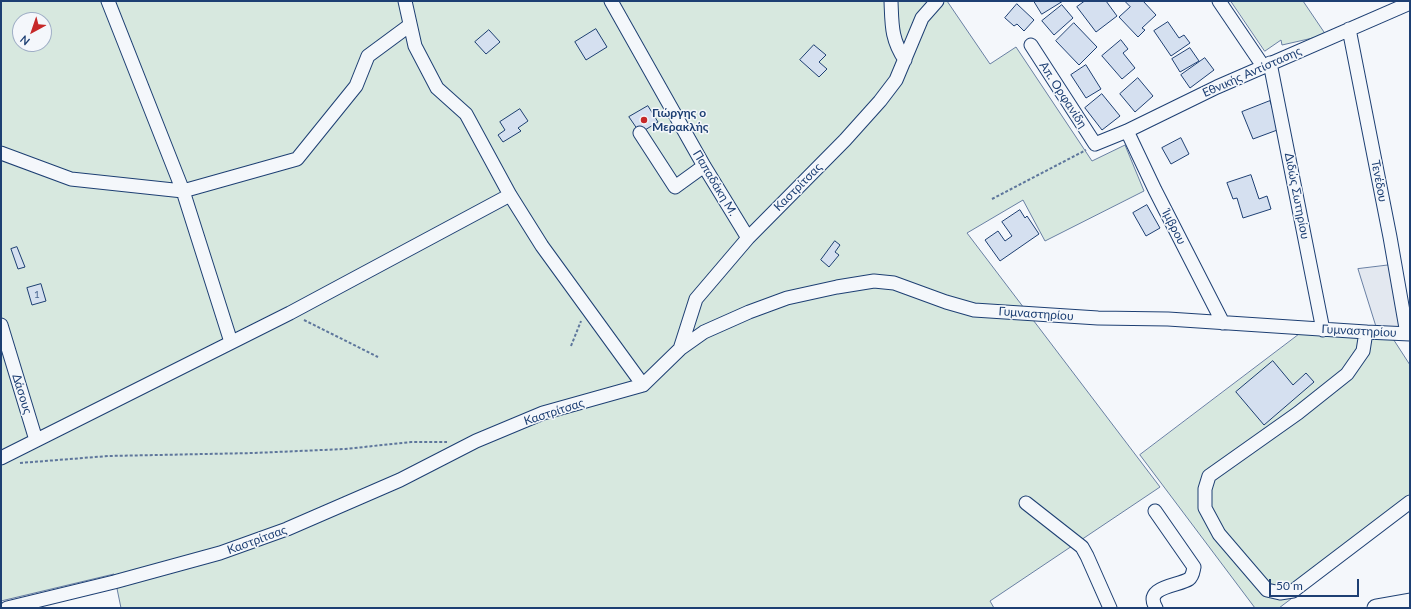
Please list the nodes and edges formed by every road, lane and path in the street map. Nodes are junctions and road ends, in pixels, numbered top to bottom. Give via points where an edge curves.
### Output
1 (108, 1) edge
2 (405, 1) edge
3 (611, 1) edge
4 (890, 1) edge
5 (937, 1) edge
6 (1219, 1) edge
7 (1410, 3) edge
8 (410, 25) junction
9 (1349, 29) junction
10 (1031, 45) dead end
11 (905, 60) junction
12 (1267, 64) junction
13 (1127, 131) junction
14 (640, 133) dead end
15 (1096, 144) junction
16 (1, 153) edge
17 (704, 166) junction
18 (182, 191) junction
19 (510, 195) junction
20 (992, 199) dead end
21 (748, 238) junction
22 (587, 308) junction
23 (290, 313) junction
24 (1223, 323) junction
25 (1, 325) edge
26 (1323, 330) junction
27 (1366, 332) junction
28 (1408, 334) edge
29 (231, 342) junction
30 (571, 346) dead end
31 (680, 349) junction
32 (378, 357) dead end
33 (642, 385) junction
34 (36, 440) junction
35 (447, 442) dead end
36 (1, 458) edge
37 (16, 463) dead end
38 (1410, 502) edge
39 (1026, 503) dead end
40 (1155, 510) dead end
41 (1410, 602) edge
42 (7, 608) edge
43 (1110, 608) edge
44 (1156, 608) edge
45 (1376, 608) edge

1 - 18 street
2 - 8 street
3 - 17 street, Παπαδάκη Μ.
4 - 11 street via 893,35 897,49
5 - 11 street, Καστρίτσας via 922,18
6 - 12 street, Διδώς Σωτηρίου
7 - 9 street, Εθνικής Αντίστασης
8 - 18 street via 368,56 356,86 297,159
8 - 19 street via 414,46 437,88 466,114
9 - 12 street, Εθνικής Αντίστασης
9 - 28 street, Τενέδου
10 - 15 street, Απ. Ορφανίδη
11 - 21 street, Καστρίτσας via 896,80 880,101
12 - 13 street, Εθνικής Αντίστασης
12 - 26 street, Διδώς Σωτηρίου
13 - 15 street, Εθνικής Αντίστασης
13 - 24 street, Ίμβρου
14 - 17 street via 675,187
15 - 20 path
16 - 18 street via 71,179
17 - 21 street, Παπαδάκη Μ.
18 - 29 street
19 - 22 street via 542,246
19 - 23 street
21 - 31 street, Καστρίτσας via 696,299
22 - 30 path
22 - 33 street
23 - 29 street
23 - 32 path
24 - 26 street, Γυμναστηρίου
24 - 31 street, Γυμναστηρίου via 974,310 894,283 874,282 787,298 704,332
25 - 34 street, Δάσους
26 - 27 street, Γυμναστηρίου
27 - 28 street, Γυμναστηρίου
27 - 38 street via 1363,350 1347,374 1298,413 1209,476 1204,489 1205,508 1219,534 1266,590 1280,593 1293,590
29 - 34 street
31 - 33 street, Καστρίτσας
33 - 42 street, Καστρίτσας via 542,414 476,441 400,480 316,517 220,553
34 - 36 street
35 - 37 path via 411,442 345,449 108,456
39 - 43 street via 1082,547
40 - 44 street via 1194,567 1190,578 1158,590 1154,597
41 - 45 main road

